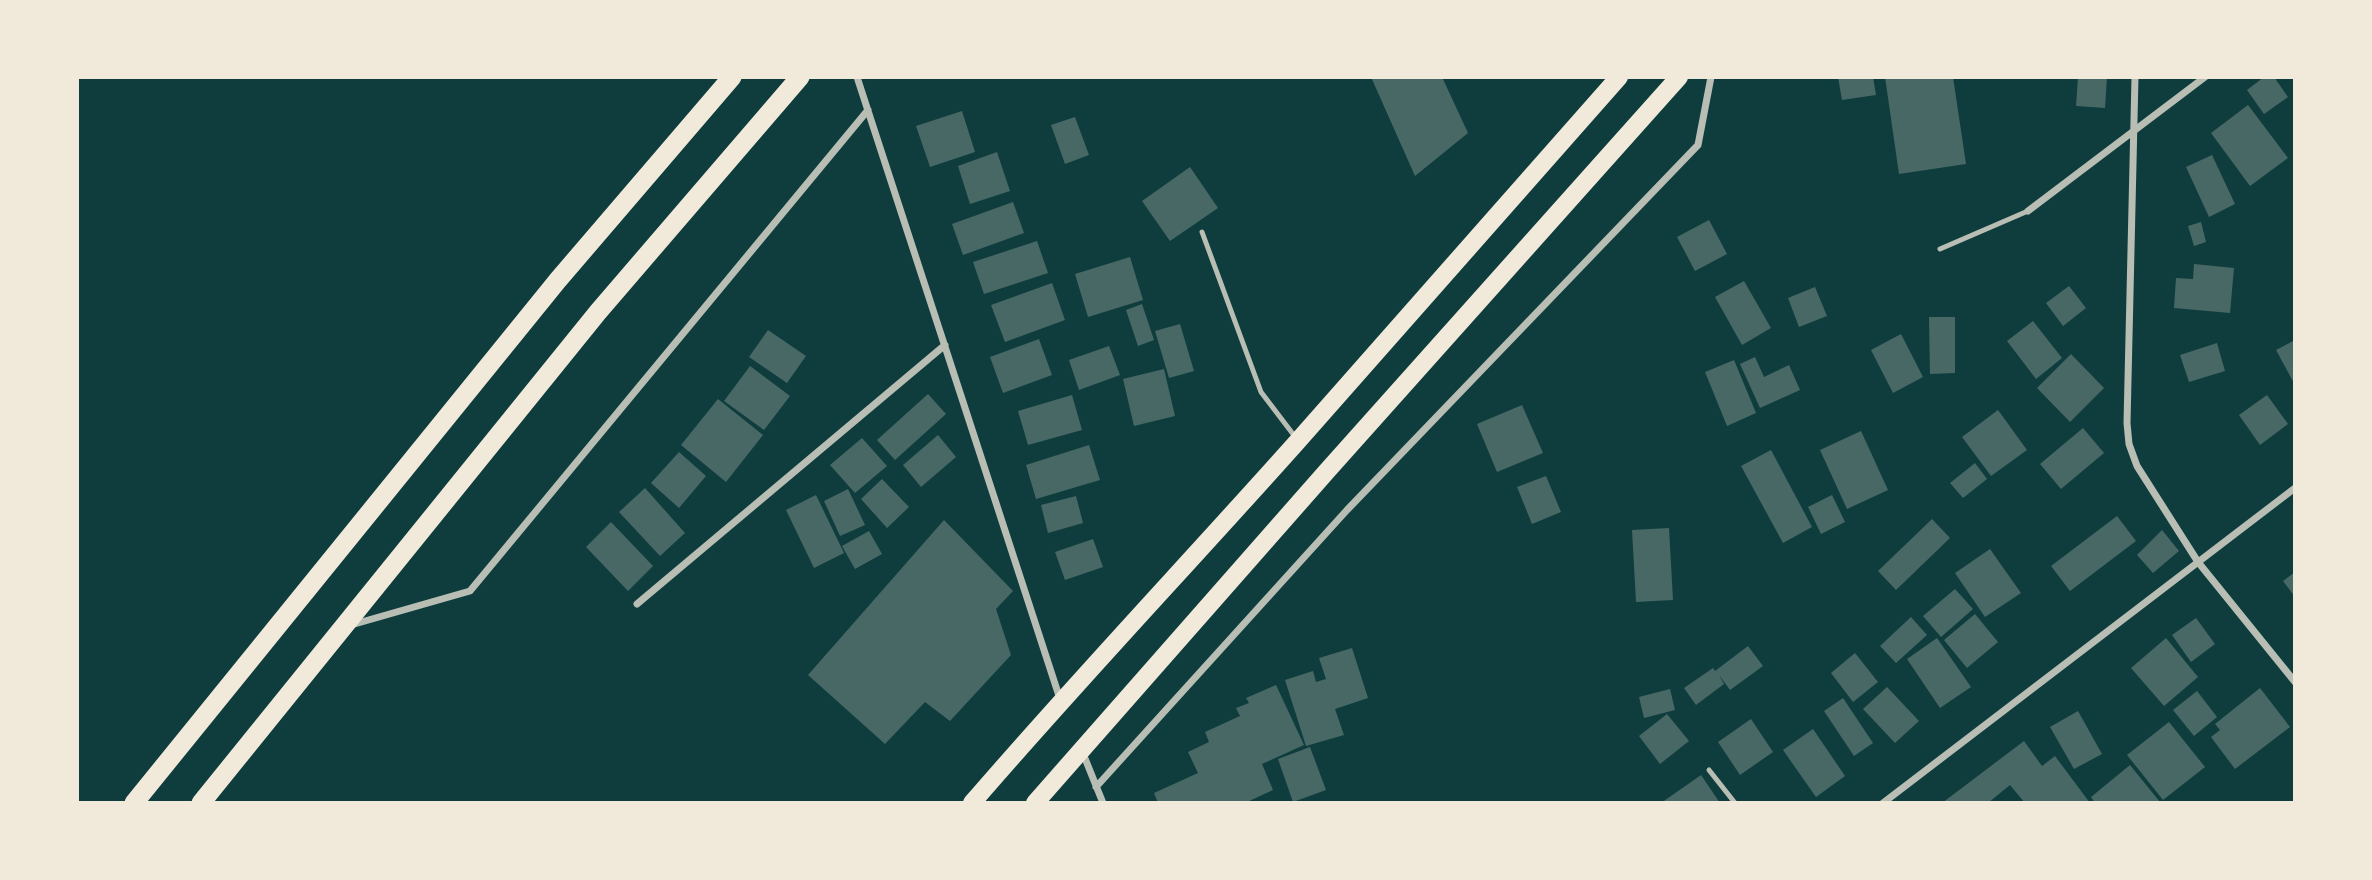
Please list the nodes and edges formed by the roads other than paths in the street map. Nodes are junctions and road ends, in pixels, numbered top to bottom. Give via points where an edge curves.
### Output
1 (732, 77) edge
2 (800, 77) edge
3 (857, 77) edge
4 (1619, 77) edge
5 (1679, 77) edge
6 (1711, 77) edge
7 (2134, 77) edge
8 (2205, 77) edge
9 (868, 110) junction
10 (2133, 132) junction
11 (2028, 211) joint
12 (1202, 232) dead end
13 (1940, 249) dead end
14 (945, 345) junction
15 (1298, 441) junction
16 (2295, 488) edge
17 (2198, 562) junction
18 (637, 604) dead end
19 (343, 628) junction
20 (2295, 682) edge
21 (1061, 700) junction
22 (1082, 749) junction
23 (1709, 770) dead end
24 (1096, 787) junction
25 (134, 803) edge
26 (201, 803) edge
27 (972, 803) edge
28 (1035, 803) edge
29 (1102, 803) edge
30 (1735, 803) edge
31 (1883, 803) edge

1 - 25 highway via 558,280
2 - 19 highway via 598,312
3 - 9 street
4 - 15 main road
5 - 22 main road
6 - 24 street via 1698,145 1347,510
7 - 10 street
8 - 10 street
9 - 14 street
9 - 19 street via 470,591
10 - 11 street
10 - 17 street via 2129,444 2137,466
11 - 13 lane
12 - 15 lane via 1261,393
14 - 18 street
14 - 21 street
15 - 21 main road
16 - 17 street
17 - 20 street
17 - 31 street
19 - 26 highway
21 - 27 main road
22 - 24 street
22 - 28 main road
23 - 30 lane
24 - 29 street

